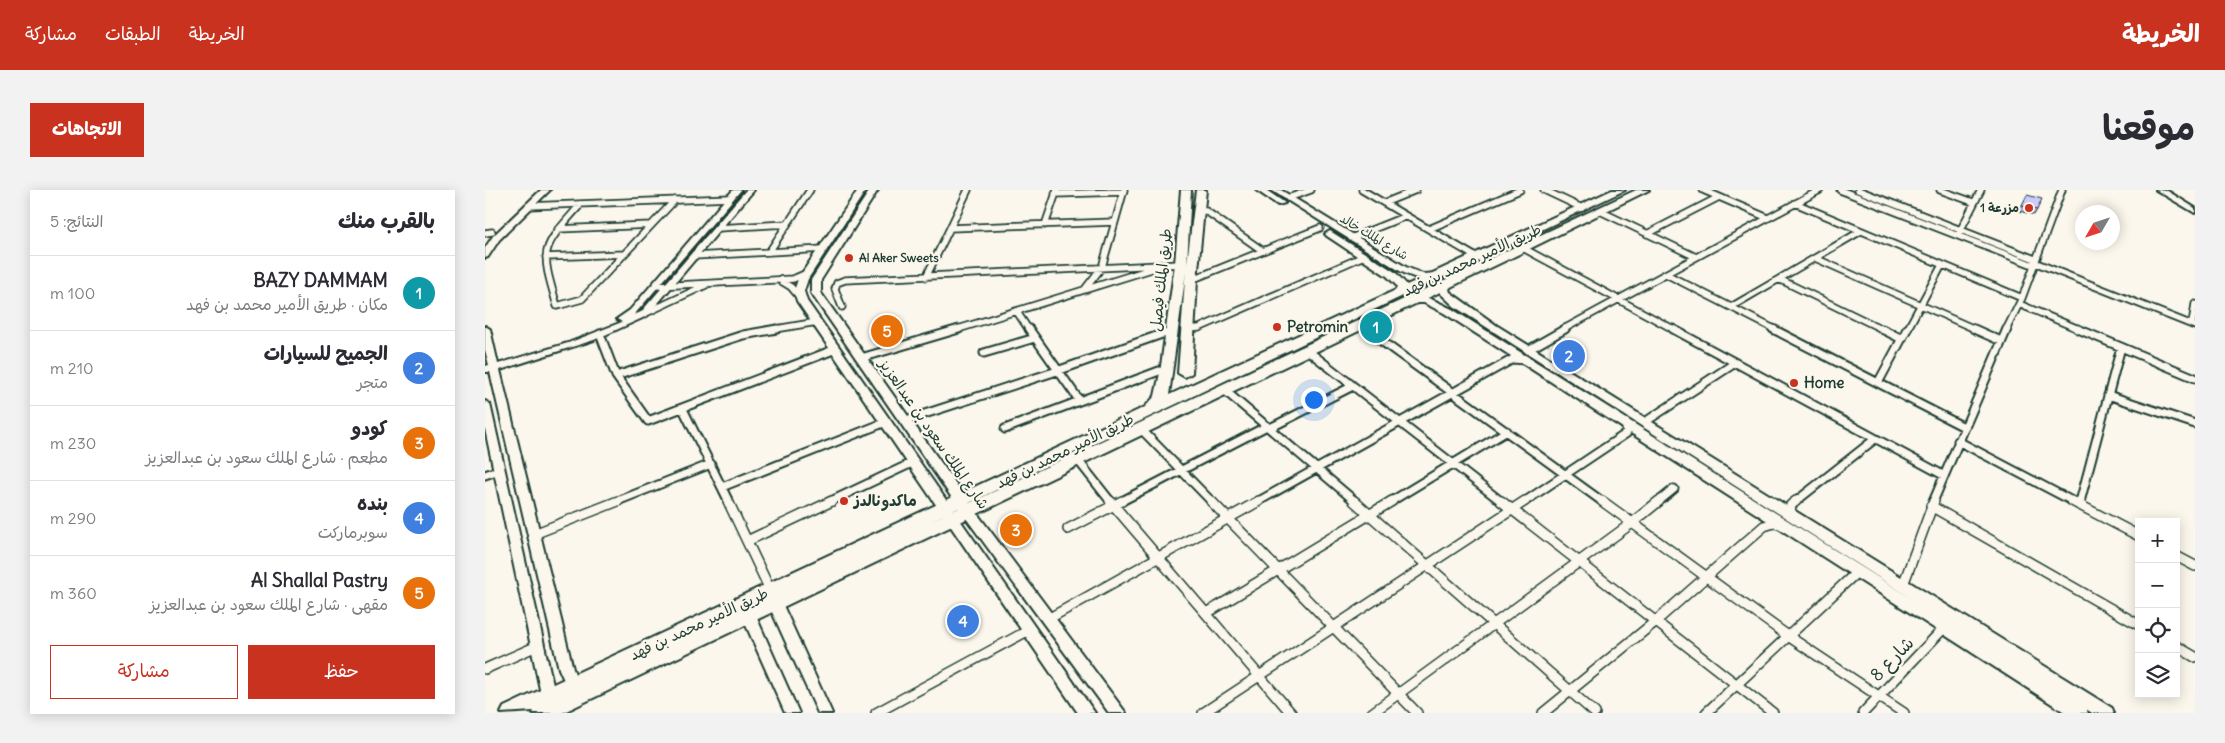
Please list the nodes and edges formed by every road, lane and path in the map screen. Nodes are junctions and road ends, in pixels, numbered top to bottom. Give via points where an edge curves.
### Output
1 (537, 190) edge
2 (546, 190) edge
3 (737, 190) edge
4 (749, 190) edge
5 (810, 190) edge
6 (863, 190) edge
7 (874, 190) edge
8 (968, 190) edge
9 (1185, 190) edge
10 (1192, 190) edge
11 (1201, 190) edge
12 (1260, 190) edge
13 (1275, 190) edge
14 (1311, 190) edge
15 (1362, 190) edge
16 (1416, 190) edge
17 (1520, 190) edge
18 (1544, 190) edge
19 (1620, 190) edge
20 (1644, 190) edge
21 (1703, 190) edge
22 (1820, 190) edge
23 (1840, 190) edge
24 (1858, 190) edge
25 (1939, 190) edge
26 (1981, 190) edge
27 (2062, 190) edge
28 (2160, 190) edge
29 (2173, 190) edge
30 (1123, 191) edge
31 (1056, 192) edge
32 (1719, 197) junction
33 (730, 198) junction
34 (1288, 198) junction
35 (675, 200) junction
36 (1973, 202) junction
37 (1384, 203) junction
38 (2195, 203) edge
39 (581, 204) junction
40 (1795, 204) junction
41 (528, 206) junction
42 (1582, 208) junction
43 (1600, 211) junction
44 (2195, 211) edge
45 (1199, 212) junction
46 (859, 214) junction
47 (1406, 216) junction
48 (1768, 218) junction
49 (1115, 222) junction
50 (787, 224) junction
51 (1045, 224) junction
52 (651, 225) junction
53 (718, 228) junction
54 (950, 228) junction
55 (1320, 228) junction
56 (559, 229) junction
57 (1429, 229) junction
58 (1962, 230) junction
59 (1861, 231) junction
60 (488, 233) edge
61 (1647, 234) junction
62 (1183, 235) junction
63 (1957, 235) junction
64 (1351, 238) junction
65 (485, 239) edge
66 (1523, 248) junction
67 (823, 249) junction
68 (1263, 251) junction
69 (769, 252) junction
70 (624, 254) junction
71 (485, 255) edge
72 (694, 256) junction
73 (1363, 256) junction
74 (546, 257) junction
75 (1696, 257) junction
76 (1815, 258) junction
77 (1482, 261) junction
78 (2034, 262) junction
79 (1168, 264) junction
80 (1181, 264) junction
81 (1942, 265) junction
82 (1104, 266) junction
83 (1403, 269) junction
84 (808, 273) junction
85 (1391, 274) junction
86 (1666, 274) junction
87 (926, 277) junction
88 (1444, 279) junction
89 (1779, 279) junction
90 (1191, 280) junction
91 (774, 281) junction
92 (711, 283) junction
93 (670, 285) junction
94 (656, 286) junction
95 (1082, 292) junction
96 (1405, 297) junction
97 (1617, 299) junction
98 (802, 301) junction
99 (2021, 301) junction
100 (2195, 304) edge
101 (1920, 305) junction
102 (842, 307) dead end
103 (1731, 307) junction
104 (1454, 308) junction
105 (1017, 312) junction
106 (644, 314) junction
107 (817, 322) junction
108 (1359, 325) junction
109 (2193, 325) edge
110 (485, 329) edge
111 (1187, 329) junction
112 (1173, 333) junction
113 (599, 334) junction
114 (1035, 338) junction
115 (1902, 339) junction
116 (2001, 341) junction
117 (2121, 347) junction
118 (836, 349) junction
119 (1307, 350) junction
120 (984, 353) dead end
121 (1527, 355) junction
122 (861, 358) junction
123 (1735, 363) junction
124 (490, 366) edge
125 (1057, 371) junction
126 (1163, 372) junction
127 (853, 373) junction
128 (1185, 373) junction
129 (616, 376) junction
130 (2195, 378) edge
131 (1878, 382) junction
132 (1220, 384) junction
133 (1353, 386) junction
134 (1453, 392) junction
135 (2108, 395) junction
136 (1079, 400) junction
137 (485, 404) edge
138 (683, 409) junction
139 (1148, 411) junction
140 (906, 420) junction
141 (886, 422) junction
142 (1399, 422) junction
143 (1645, 422) junction
144 (487, 423) edge
145 (1625, 423) junction
146 (2195, 424) edge
147 (1268, 427) junction
148 (1964, 427) junction
149 (1005, 429) dead end
150 (1141, 429) junction
151 (1507, 431) junction
152 (1875, 439) junction
153 (1958, 441) junction
154 (1077, 459) junction
155 (914, 462) junction
156 (711, 464) junction
157 (1453, 464) junction
158 (1317, 468) junction
159 (499, 470) junction
160 (1181, 471) junction
161 (1566, 475) junction
162 (1943, 475) junction
163 (485, 476) edge
164 (723, 487) junction
165 (1674, 489) dead end
166 (1115, 505) junction
167 (2079, 505) junction
168 (965, 506) junction
169 (1931, 506) junction
170 (1514, 511) junction
171 (949, 513) junction
172 (1369, 515) junction
173 (1229, 519) junction
174 (1791, 522) junction
175 (1632, 523) junction
176 (1068, 529) dead end
177 (534, 534) junction
178 (2135, 534) edge
179 (747, 541) junction
180 (1160, 558) junction
181 (2180, 558) edge
182 (1578, 561) junction
183 (2195, 566) edge
184 (1428, 567) junction
185 (1278, 570) junction
186 (1857, 572) junction
187 (1708, 577) junction
188 (1903, 585) junction
189 (772, 596) junction
190 (1207, 613) junction
191 (748, 614) junction
192 (1048, 619) junction
193 (1656, 621) junction
194 (1492, 623) junction
195 (2135, 623) edge
196 (1335, 628) junction
197 (1944, 628) junction
198 (1029, 630) junction
199 (1788, 636) junction
200 (537, 646) junction
201 (2180, 648) edge
202 (2195, 657) edge
203 (485, 669) edge
204 (1261, 676) junction
205 (572, 683) junction
206 (1737, 685) junction
207 (1570, 691) junction
208 (548, 694) junction
209 (1397, 694) junction
210 (1879, 695) junction
211 (2083, 707) edge
212 (511, 713) edge
213 (543, 713) edge
214 (792, 713) edge
215 (825, 713) edge
216 (876, 713) edge
217 (1087, 713) edge
218 (1119, 713) edge
219 (1203, 713) edge
220 (1291, 713) edge
221 (1372, 713) edge
222 (1417, 713) edge
223 (1543, 713) edge
224 (1595, 713) edge
225 (1705, 713) edge
226 (1773, 713) edge
227 (1863, 713) edge
228 (1904, 713) edge
229 (2106, 713) edge

1 - 60 street
2 - 41 street
3 - 33 street
4 - 53 street
5 - 50 street
6 - 46 main road via 863,197 851,215
6 - 67 main road
7 - 46 main road, شارع الملك سعود بن عبدالعزيز
8 - 54 street
9 - 62 highway, طريق الملك فيصل
10 - 62 highway
11 - 45 highway, طريق الملك فيصل
12 - 55 main road, شارع الملك خالد
13 - 34 main road, شارع الملك خالد
14 - 34 street
15 - 37 street
16 - 37 street
17 - 57 street
18 - 42 street
19 - 42 highway, طريق الأمير محمد بن فهد
20 - 43 highway, طريق الأمير محمد بن فهد
21 - 32 street
22 - 40 street
23 - 63 street
24 - 58 street
25 - 36 street
26 - 36 street
27 - 78 street
28 - 44 street
29 - 38 street
30 - 31 street
30 - 49 street
31 - 51 street
32 - 48 street
32 - 61 street
33 - 35 street
33 - 94 street
34 - 64 main road, شارع الملك خالد
35 - 39 street
35 - 52 street
36 - 58 street
37 - 47 street
39 - 41 street
39 - 56 street
40 - 48 street
40 - 59 street
41 - 71 street via 496,238
42 - 77 highway, طريق الأمير محمد بن فهد
43 - 61 street
43 - 66 highway, طريق الأمير محمد بن فهد
45 - 68 street via 1206,212
45 - 90 highway, طريق الملك فيصل
46 - 122 main road, شارع الملك سعود بن عبدالعزيز via 816,280 815,289
47 - 57 street
47 - 64 street
48 - 75 street
49 - 51 street
49 - 82 street
50 - 53 street
50 - 69 street
51 - 54 street
52 - 56 street
52 - 70 street
53 - 72 street
54 - 87 street
55 - 68 street
55 - 73 main road, شارع الملك خالد
56 - 74 street
57 - 77 street
58 - 63 street
58 - 78 street
59 - 76 street
59 - 81 street
60 - 65 street
61 - 75 street
62 - 80 highway, طريق الملك فيصل
63 - 78 street
64 - 83 main road, شارع الملك خالد
66 - 77 highway, طريق الأمير محمد بن فهد
66 - 97 street
67 - 69 street
67 - 84 main road
68 - 90 street
69 - 72 street
70 - 74 street
70 - 74 street via 582,298 557,306
72 - 93 street
73 - 85 main road, شارع الملك خالد
73 - 111 street via 1199,328
75 - 86 street
76 - 89 street
76 - 101 street
77 - 88 highway, طريق الأمير محمد بن فهد
78 - 99 street
78 - 109 street
79 - 80 street
79 - 82 street
79 - 95 street
80 - 112 highway, طريق الملك فيصل
81 - 99 street
81 - 101 street
82 - 87 street
82 - 95 street via 1095,281
83 - 85 main road via 1407,273 1405,277
83 - 88 main road, شارع الملك خالد via 1422,277
84 - 91 street
84 - 98 main road via 800,286
85 - 96 main road, شارع الملك خالد via 1402,285
86 - 97 street
86 - 103 street
87 - 102 street via 845,280 837,283 835,289
88 - 96 highway, طريق الأمير محمد بن فهد
88 - 104 main road via 1444,290
89 - 103 street
89 - 115 street
90 - 111 highway, طريق الملك فيصل
91 - 92 street
91 - 98 street via 788,284
92 - 93 street
92 - 106 street
93 - 94 street
93 - 106 street
94 - 124 street via 633,312 619,321
95 - 105 street
96 - 104 main road
96 - 108 highway, طريق الأمير محمد بن فهد
96 - 132 highway, طريق الأمير محمد بن فهد
97 - 121 street
97 - 123 street
98 - 107 main road
99 - 116 street
99 - 117 street
100 - 109 street
101 - 115 street
101 - 116 street
103 - 131 street
104 - 121 main road
105 - 114 street
105 - 122 street
106 - 113 street via 624,326
107 - 118 main road
107 - 129 street via 743,335
108 - 119 highway, طريق الأمير محمد بن فهد
108 - 134 street
110 - 124 street
111 - 128 highway, طريق الملك فيصل
112 - 125 street
112 - 126 highway, طريق الملك فيصل
113 - 124 street
113 - 129 street
114 - 120 street
114 - 125 street
115 - 131 street
116 - 148 street
117 - 130 street
117 - 135 street
118 - 127 main road
118 - 138 street
119 - 132 highway, طريق الأمير محمد بن فهد
119 - 133 street
121 - 134 street via 1513,359
121 - 143 main road
121 - 145 main road
122 - 140 main road, شارع الملك سعود بن عبدالعزيز
123 - 143 street
123 - 152 street
124 - 177 street
125 - 136 street
125 - 140 street
126 - 128 highway via 1173,378
126 - 136 street
126 - 139 highway, طريق الملك فيصل via 1162,398
127 - 140 main road via 875,393 894,420
127 - 141 main road
128 - 132 highway via 1189,380 1197,383
129 - 138 street via 647,422
131 - 148 street
132 - 139 highway, طريق الأمير محمد بن فهد
132 - 147 street
132 - 150 highway, طريق الأمير محمد بن فهد
133 - 142 street
133 - 147 street
134 - 142 street
134 - 151 street
135 - 146 street
135 - 167 street
136 - 149 street
137 - 144 street
138 - 156 street
139 - 168 highway, طريق الأمير محمد بن فهد
140 - 168 main road, شارع الملك سعود بن عبدالعزيز
141 - 155 main road
141 - 164 street
142 - 157 street
142 - 158 street
143 - 174 main road
144 - 159 street
145 - 161 street via 1627,434
145 - 174 main road
147 - 158 street
147 - 160 street
148 - 153 street
150 - 154 highway, طريق الأمير محمد بن فهد
150 - 160 street
151 - 157 street
151 - 161 street
152 - 162 street
152 - 174 street via 1795,502 1790,507
153 - 162 street
153 - 167 street
154 - 166 street
154 - 168 highway, طريق الأمير محمد بن فهد
155 - 171 main road
155 - 179 street
156 - 164 street
156 - 177 street
157 - 170 street
157 - 172 street
158 - 172 street
158 - 173 street
159 - 163 street
159 - 200 street
160 - 166 street
160 - 173 street
161 - 170 street
161 - 175 street
162 - 169 street
164 - 179 street
165 - 175 street
166 - 176 street
166 - 180 street
167 - 178 street
168 - 171 highway, طريق الأمير محمد بن فهد
168 - 192 main road, شارع الملك سعود بن عبدالعزيز
169 - 188 street
169 - 195 street
170 - 182 street
170 - 184 street
171 - 189 highway, طريق الأمير محمد بن فهد
171 - 198 main road
172 - 184 street
172 - 185 street
173 - 180 street
173 - 185 street
174 - 186 main road
174 - 187 street via 1764,526
174 - 188 main road
175 - 182 street
175 - 187 street
177 - 205 street
179 - 189 street
180 - 190 street
180 - 192 street
181 - 183 street
182 - 193 street
182 - 194 street
184 - 194 street
184 - 196 street
185 - 190 street
185 - 196 street
186 - 197 main road
186 - 199 street
187 - 193 street
187 - 199 street
188 - 211 main road
189 - 191 highway, طريق الأمير محمد بن فهد
189 - 205 highway, طريق الأمير محمد بن فهد
189 - 215 street
190 - 204 street
191 - 213 highway, طريق الأمير محمد بن فهد
191 - 214 street
192 - 218 main road, شارع الملك سعود بن عبدالعزيز
193 - 206 street
193 - 207 street
194 - 207 street
194 - 209 street
196 - 204 street
196 - 209 street
197 - 210 street, شارع 8
197 - 211 main road
198 - 216 street
198 - 217 main road
199 - 206 street
199 - 210 street
200 - 203 street
200 - 208 street
201 - 202 street
204 - 219 street
204 - 220 street
205 - 208 highway, طريق الأمير محمد بن فهد
206 - 225 street
206 - 226 street
207 - 223 street
207 - 224 street
208 - 212 highway, طريق الأمير محمد بن فهد
209 - 221 street
209 - 222 street
210 - 227 street, شارع 8
210 - 228 street
211 - 229 main road

